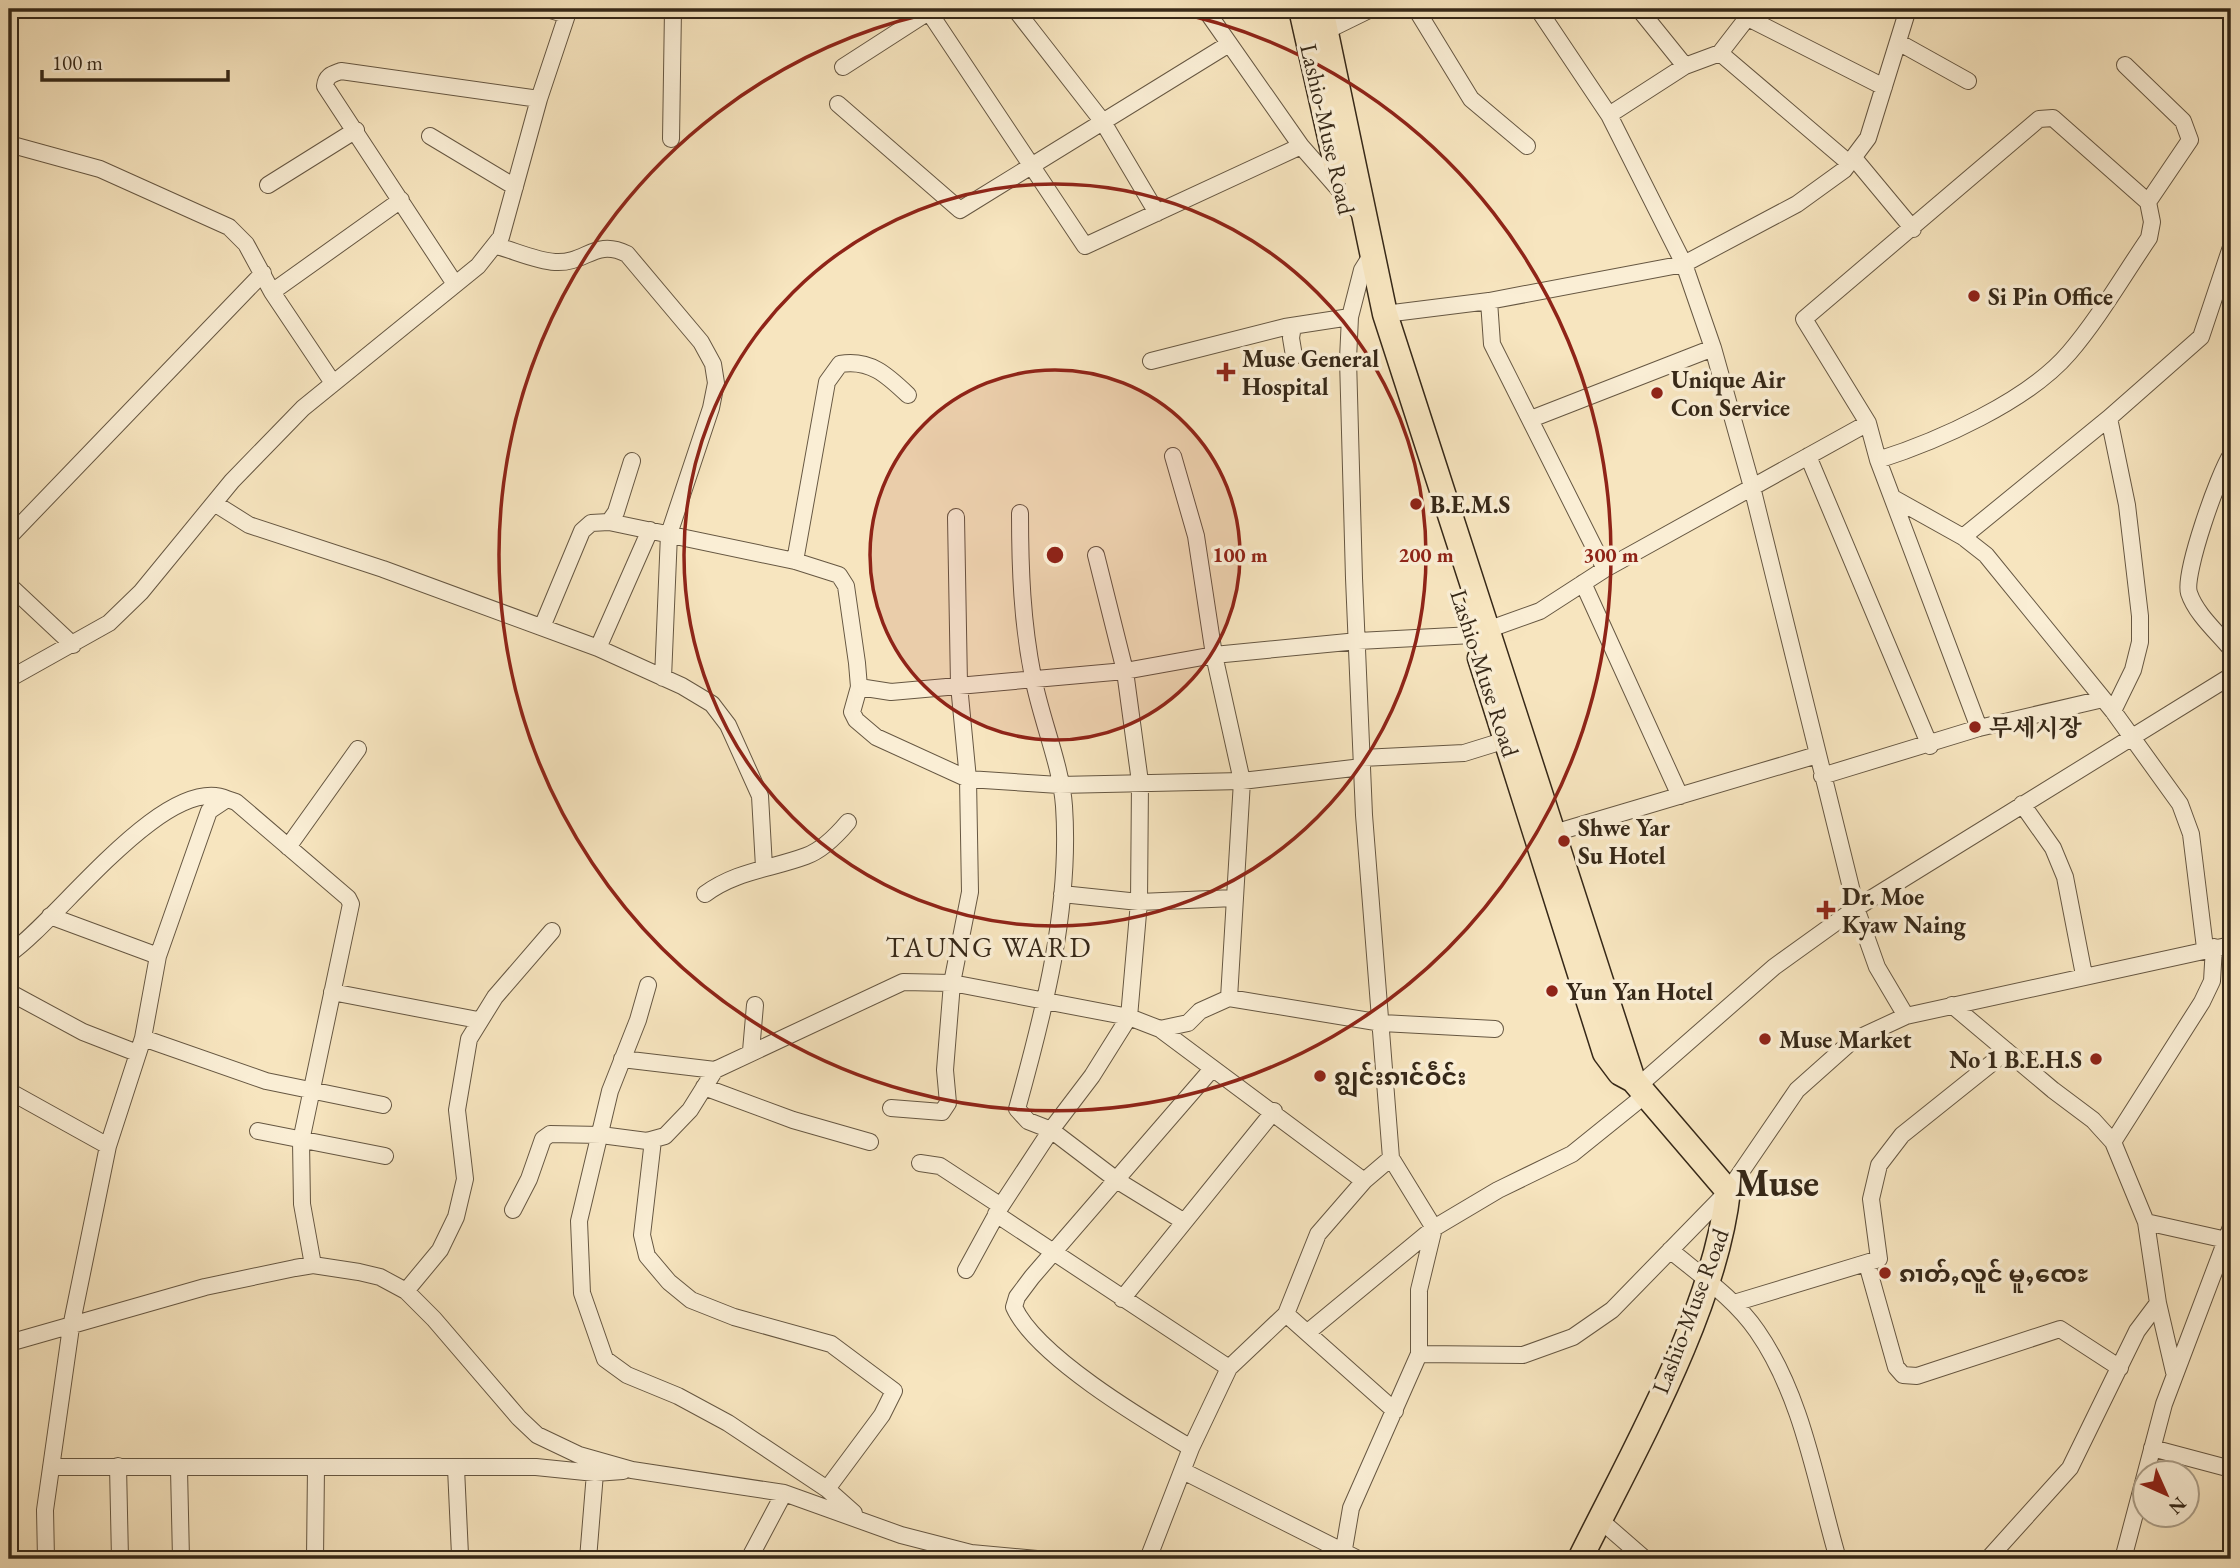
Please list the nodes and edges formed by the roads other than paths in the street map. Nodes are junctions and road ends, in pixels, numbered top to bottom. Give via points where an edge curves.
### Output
1 (547, 9) edge
2 (673, 9) edge
3 (1015, 9) edge
4 (1205, 9) edge
5 (1301, 9) edge
6 (1371, 9) edge
7 (1416, 9) edge
8 (1538, 9) edge
9 (1639, 9) edge
10 (1908, 9) edge
11 (931, 10) edge
12 (568, 12) edge
13 (1751, 13) edge
14 (1318, 26) edge
15 (1898, 42) junction
16 (1229, 44) junction
17 (1720, 53) junction
18 (2125, 65) dead end
19 (1685, 66) junction
20 (842, 67) dead end
21 (1968, 81) dead end
22 (1884, 87) junction
23 (539, 99) junction
24 (838, 104) dead end
25 (1609, 115) junction
26 (1103, 122) junction
27 (356, 130) junction
28 (429, 136) dead end
29 (671, 139) dead end
30 (9, 144) edge
31 (1301, 145) junction
32 (1527, 146) dead end
33 (1852, 160) junction
34 (1031, 166) junction
35 (268, 185) dead end
36 (515, 187) junction
37 (1343, 198) junction
38 (401, 201) junction
39 (2148, 202) junction
40 (1157, 213) junction
41 (1363, 217) junction
42 (1913, 229) junction
43 (497, 246) junction
44 (2231, 247) edge
45 (1367, 262) junction
46 (1684, 264) junction
47 (262, 273) junction
48 (455, 285) junction
49 (272, 292) junction
50 (1489, 301) junction
51 (1385, 314) junction
52 (1350, 317) junction
53 (1293, 326) junction
54 (1713, 348) junction
55 (1294, 356) dead end
56 (1151, 361) dead end
57 (333, 383) junction
58 (908, 395) dead end
59 (2109, 418) junction
60 (1531, 419) junction
61 (1868, 423) junction
62 (2231, 455) edge
63 (1173, 456) dead end
64 (1808, 456) junction
65 (1878, 460) junction
66 (632, 461) dead end
67 (1752, 487) junction
68 (1895, 499) junction
69 (214, 503) junction
70 (1020, 513) dead end
71 (956, 517) dead end
72 (609, 522) junction
73 (650, 530) junction
74 (669, 534) junction
75 (9, 537) edge
76 (1963, 537) junction
77 (1096, 555) dead end
78 (796, 561) junction
79 (1605, 569) junction
80 (1583, 583) junction
81 (9, 585) edge
82 (542, 627) junction
83 (1481, 633) junction
84 (1358, 641) junction
85 (73, 645) junction
86 (597, 648) junction
87 (2231, 649) edge
88 (1214, 655) junction
89 (1125, 671) junction
90 (2231, 676) edge
91 (663, 678) junction
92 (1033, 678) junction
93 (9, 679) edge
94 (960, 685) junction
95 (859, 687) junction
96 (2108, 705) junction
97 (1979, 729) junction
98 (2131, 737) junction
99 (1506, 740) junction
100 (1930, 746) junction
101 (358, 750) dead end
102 (1817, 755) junction
103 (1362, 762) junction
104 (1822, 776) junction
105 (968, 779) junction
106 (1242, 781) junction
107 (1140, 782) junction
108 (1059, 785) junction
109 (1680, 796) junction
110 (227, 799) junction
111 (2022, 804) junction
112 (848, 822) dead end
113 (1546, 835) junction
114 (288, 847) junction
115 (764, 867) junction
116 (705, 894) dead end
117 (1062, 894) junction
118 (1235, 898) junction
119 (1139, 902) junction
120 (1856, 908) junction
121 (50, 916) junction
122 (552, 931) dead end
123 (2231, 945) edge
124 (2210, 948) junction
125 (9, 954) edge
126 (158, 956) junction
127 (2084, 975) junction
128 (951, 984) junction
129 (648, 985) dead end
130 (9, 992) edge
131 (332, 992) junction
132 (1229, 998) junction
133 (1044, 1001) junction
134 (1952, 1004) junction
135 (755, 1005) dead end
136 (1906, 1016) junction
137 (1129, 1017) junction
138 (478, 1020) junction
139 (1382, 1023) junction
140 (1160, 1029) junction
141 (1495, 1029) dead end
142 (140, 1045) junction
143 (751, 1051) junction
144 (2007, 1051) junction
145 (622, 1059) junction
146 (1212, 1069) junction
147 (715, 1070) junction
148 (704, 1087) junction
149 (1638, 1088) junction
150 (9, 1091) edge
151 (312, 1091) junction
152 (383, 1105) dead end
153 (891, 1108) dead end
154 (1274, 1111) junction
155 (1051, 1130) junction
156 (258, 1131) dead end
157 (601, 1135) junction
158 (653, 1140) junction
159 (301, 1141) junction
160 (870, 1142) dead end
161 (2113, 1142) junction
162 (108, 1146) junction
163 (385, 1156) dead end
164 (1391, 1158) junction
165 (920, 1163) dead end
166 (1118, 1181) junction
167 (1364, 1181) junction
168 (1728, 1191) junction
169 (513, 1210) dead end
170 (998, 1210) junction
171 (1183, 1221) junction
172 (2146, 1222) junction
173 (1434, 1228) junction
174 (2229, 1236) edge
175 (1670, 1250) junction
176 (1053, 1253) junction
177 (1867, 1264) junction
178 (313, 1265) junction
179 (966, 1270) dead end
180 (1706, 1280) junction
181 (406, 1291) junction
182 (1122, 1299) junction
183 (1734, 1303) junction
184 (2158, 1303) junction
185 (1286, 1314) junction
186 (71, 1327) junction
187 (1308, 1332) junction
188 (9, 1343) edge
189 (1419, 1354) junction
190 (1228, 1368) junction
191 (2120, 1368) junction
192 (2174, 1372) junction
193 (1395, 1411) junction
194 (1192, 1448) junction
195 (2152, 1448) junction
196 (118, 1466) junction
197 (51, 1467) junction
198 (316, 1467) junction
199 (456, 1468) junction
200 (178, 1469) junction
201 (2231, 1469) edge
202 (632, 1470) junction
203 (1183, 1472) junction
204 (595, 1473) junction
205 (827, 1489) junction
206 (784, 1493) junction
207 (1599, 1519) junction
208 (864, 1521) junction
209 (1344, 1549) junction
210 (460, 1555) dead end
211 (996, 1557) edge
212 (46, 1559) edge
213 (120, 1559) edge
214 (181, 1559) edge
215 (315, 1559) edge
216 (588, 1559) edge
217 (749, 1559) edge
218 (1037, 1559) edge
219 (1148, 1559) edge
220 (1358, 1559) edge
221 (1580, 1559) edge
222 (1644, 1559) edge
223 (1838, 1559) edge
224 (1988, 1559) edge
225 (2123, 1559) edge

1 - 12 street
2 - 29 street
3 - 26 street
4 - 16 street
5 - 14 highway, Lashio-Muse Road
6 - 14 street
7 - 32 street via 1471,99
8 - 25 street
9 - 19 street
10 - 15 street
11 - 20 street
11 - 34 street
12 - 23 street
13 - 17 street
13 - 22 street
14 - 37 highway, Lashio-Muse Road
14 - 41 highway, Lashio-Muse Road
15 - 21 street
15 - 22 street
16 - 26 street
16 - 31 street
17 - 19 street
17 - 33 street
18 - 39 street via 2190,132 2190,140
19 - 25 street
22 - 33 street via 1868,138
23 - 27 street via 341,72 329,75 325,86
23 - 36 street
24 - 34 street via 960,210
25 - 46 street
26 - 34 street
26 - 40 street
27 - 35 street
27 - 38 street
28 - 36 street
30 - 47 street via 100,169 229,227
31 - 37 street
31 - 40 street
33 - 42 street
33 - 46 street via 1797,204
34 - 40 street via 1085,246
36 - 43 street
37 - 41 street
37 - 45 highway, Lashio-Muse Road
38 - 48 street
38 - 49 street
39 - 42 street via 2053,118 2039,119
39 - 65 street via 2153,229 2149,238 2068,354 1993,410 1921,446
41 - 45 highway, Lashio-Muse Road
42 - 61 street via 1804,316
43 - 48 street
43 - 74 street via 555,262 583,257 593,249 614,248 627,254 701,342 716,383
44 - 59 street via 2201,337
45 - 51 highway, Lashio-Muse Road
45 - 52 street
45 - 83 highway, Lashio-Muse Road via 1370,317
46 - 50 street
46 - 54 street
47 - 49 street
47 - 75 street
48 - 57 street
49 - 57 street
50 - 51 street
50 - 60 street via 1492,344
51 - 83 highway, Lashio-Muse Road
52 - 53 street
52 - 84 street
53 - 55 street
53 - 56 street
54 - 60 street
54 - 67 street
57 - 69 street
58 - 78 street via 858,361 839,364 827,382
59 - 76 street
59 - 96 street via 2127,505 2140,642 2133,670
60 - 79 street
61 - 64 street
61 - 65 street
62 - 87 street via 2209,503 2188,589 2193,604
63 - 88 street via 1196,536
64 - 67 street
64 - 100 street
65 - 68 street
66 - 72 street
67 - 79 street
67 - 102 street
68 - 76 street
68 - 97 street
69 - 82 street via 249,525
69 - 85 street via 141,592 109,623
70 - 92 street via 1020,597
71 - 94 street
72 - 73 street
72 - 82 street via 591,523 582,531
73 - 74 street
73 - 86 street
74 - 78 street
74 - 91 street
76 - 96 street via 1986,555
77 - 89 street
78 - 95 street via 839,575 846,586
79 - 80 street
80 - 83 street via 1540,611
80 - 109 street
81 - 85 street
82 - 86 street
83 - 84 street
83 - 99 highway, Lashio-Muse Road
83 - 113 highway, Lashio-Muse Road
84 - 88 street
84 - 103 street
85 - 93 street
86 - 91 street
88 - 89 street
88 - 106 street
89 - 92 street
89 - 107 street
90 - 98 street
91 - 115 street via 712,704 729,725 760,796
92 - 94 street
92 - 108 street
94 - 95 street via 891,692
94 - 105 street
95 - 105 street via 852,712 861,725 876,737
96 - 97 street
96 - 98 street
97 - 100 street
98 - 111 street
98 - 124 street via 2180,804 2191,834
99 - 103 street via 1464,753
99 - 113 highway, Lashio-Muse Road
100 - 104 street
101 - 114 street
102 - 104 street
102 - 109 street
103 - 106 street
103 - 139 street
104 - 120 street
105 - 108 street
105 - 128 street via 970,892
106 - 107 street
106 - 118 street
107 - 108 street
107 - 119 street
108 - 117 street via 1064,805
109 - 113 street
110 - 114 street
110 - 121 street via 211,794 193,797 156,819 91,873
110 - 126 street via 209,811
111 - 120 street
111 - 127 street via 2053,848 2065,877
112 - 115 street via 832,840 807,856
113 - 149 highway, Lashio-Muse Road
114 - 131 street via 351,904
115 - 116 street via 722,881
117 - 119 street
117 - 133 street
118 - 119 street
118 - 132 street
119 - 137 street
120 - 136 street via 1877,967
120 - 149 street via 1774,967
121 - 125 street
121 - 126 street
122 - 138 street
123 - 124 street
124 - 127 street
124 - 161 street via 2212,981 2202,1002
126 - 142 street
127 - 134 street
128 - 133 street
128 - 143 street via 903,982
128 - 153 street via 946,1108 942,1112
129 - 145 street
130 - 142 street via 83,1032
131 - 138 street
131 - 151 street
132 - 139 street
132 - 140 street via 1200,1011 1188,1023
133 - 137 street
133 - 155 street via 1017,1109 1028,1121
134 - 136 street
134 - 144 street
135 - 143 street
136 - 168 street via 1852,1041 1797,1090
137 - 140 street
137 - 155 street
138 - 181 street via 469,1039 457,1110 466,1179 456,1217 440,1250
139 - 141 street
139 - 164 street
140 - 146 street
142 - 151 street
142 - 162 street
143 - 147 street
144 - 161 street via 2093,1120
144 - 177 street via 1902,1135 1879,1165 1871,1199 1880,1255
145 - 147 street
145 - 157 street
146 - 154 street
146 - 166 street
147 - 148 street
148 - 158 street via 675,1128
148 - 160 street
149 - 168 highway, Lashio-Muse Road
149 - 173 street via 1572,1154
150 - 162 street
151 - 152 street
151 - 159 street
154 - 167 street
154 - 171 street
155 - 166 street
155 - 170 street
156 - 159 street
157 - 158 street
157 - 169 street via 554,1133 542,1139
157 - 205 street via 579,1221 578,1247 582,1293 605,1359 626,1375 728,1423
158 - 205 street via 642,1235 647,1256 669,1282 691,1300 734,1317 831,1344 894,1391
159 - 163 street
159 - 178 street via 302,1204
161 - 172 street
162 - 186 street
164 - 167 street
164 - 173 street
165 - 170 street via 940,1166
166 - 171 street
166 - 176 street
167 - 185 street via 1318,1234
168 - 175 street
168 - 180 highway, Lashio-Muse Road via 1725,1222
170 - 176 street
170 - 179 street
171 - 182 street
172 - 174 street
172 - 184 street
173 - 187 street
173 - 189 street via 1419,1290
174 - 192 street
175 - 180 street
175 - 189 street via 1612,1310 1573,1337 1523,1354
176 - 182 street
176 - 194 street via 1017,1297 1014,1307 1018,1316 1059,1357
177 - 183 street
177 - 191 street via 1896,1367 1903,1375 1917,1376 2060,1329
178 - 181 street via 380,1277
178 - 186 street via 205,1287
180 - 183 street
180 - 207 highway, Lashio-Muse Road via 1685,1339
181 - 202 street via 537,1435 579,1455
182 - 190 street
183 - 223 street via 1758,1331 1791,1394
184 - 191 street via 2137,1331
184 - 192 street
185 - 187 street
185 - 190 street
186 - 188 street
186 - 197 street
187 - 193 street
189 - 193 street
190 - 194 street
191 - 224 street via 2070,1468
192 - 195 street
193 - 209 street via 1351,1508
194 - 203 street
195 - 201 street
195 - 225 street
196 - 197 street
196 - 200 street
196 - 213 street
197 - 212 street via 45,1510
198 - 199 street
198 - 200 street
198 - 215 street
199 - 204 street via 536,1467
199 - 210 street
200 - 214 street
202 - 204 street
202 - 206 street
203 - 209 street
203 - 219 street
204 - 216 street
205 - 208 street
206 - 208 street
206 - 217 street
207 - 221 highway, Lashio-Muse Road
207 - 222 street
208 - 211 street
209 - 220 street
211 - 218 street

